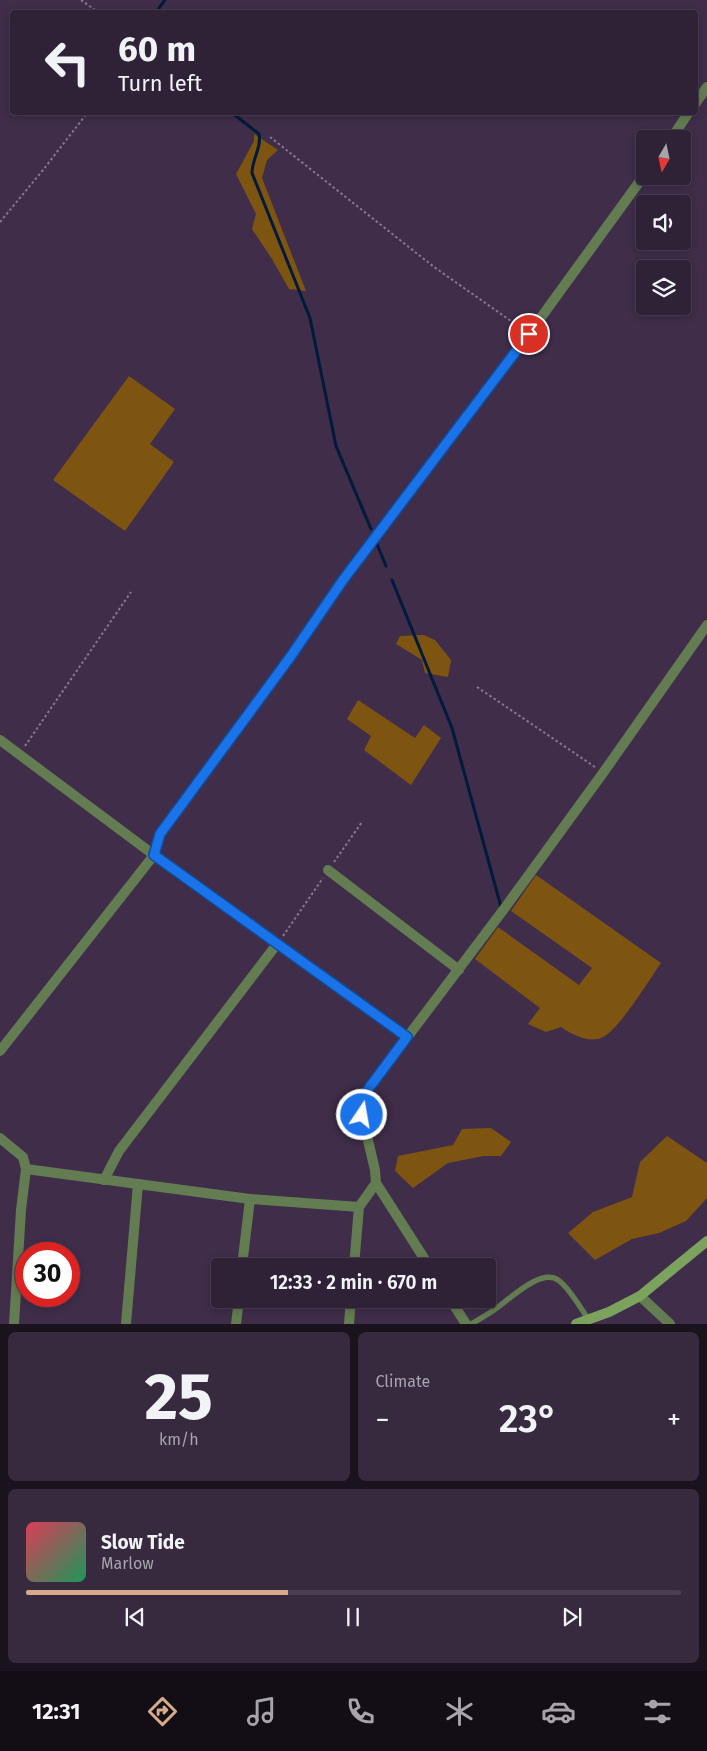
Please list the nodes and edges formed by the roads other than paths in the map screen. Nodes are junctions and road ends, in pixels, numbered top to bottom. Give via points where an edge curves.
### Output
1 (707, 87) edge
2 (698, 100) edge
3 (687, 115) edge
4 (677, 130) edge
5 (637, 185) edge
6 (707, 625) edge
7 (0, 740) edge
8 (154, 855) junction
9 (328, 870) road end
10 (277, 944) junction
11 (459, 970) junction
12 (407, 1037) junction
13 (0, 1051) edge
14 (0, 1138) edge
15 (26, 1169) junction
16 (104, 1180) junction
17 (376, 1183) junction
18 (138, 1184) junction
19 (250, 1199) junction
20 (359, 1207) junction
21 (707, 1241) edge
22 (243, 1258) edge
23 (355, 1258) edge
24 (425, 1258) edge
25 (640, 1296) junction
26 (237, 1308) edge
27 (350, 1308) edge
28 (456, 1308) edge
29 (589, 1320) junction
30 (14, 1324) edge
31 (126, 1324) edge
32 (236, 1324) edge
33 (349, 1324) edge
34 (466, 1324) edge
35 (471, 1324) edge
36 (576, 1324) edge
37 (670, 1324) edge

1 - 2 street
3 - 4 street
5 - 8 street via 343,580 160,834
6 - 11 street
7 - 8 street
8 - 10 street
8 - 13 street
9 - 11 street
10 - 12 street
10 - 16 street via 119,1151
11 - 12 street
12 - 17 street via 363,1099 362,1115
14 - 15 street via 24,1156
15 - 16 street
15 - 30 street
16 - 18 street
17 - 20 street
17 - 24 street
18 - 19 street
18 - 31 street
19 - 20 street
19 - 22 street
20 - 23 street
21 - 25 main road
25 - 29 main road
25 - 37 street
26 - 32 street
27 - 33 street
28 - 34 street
29 - 35 lane via 558,1279 549,1277 533,1281
29 - 36 main road

